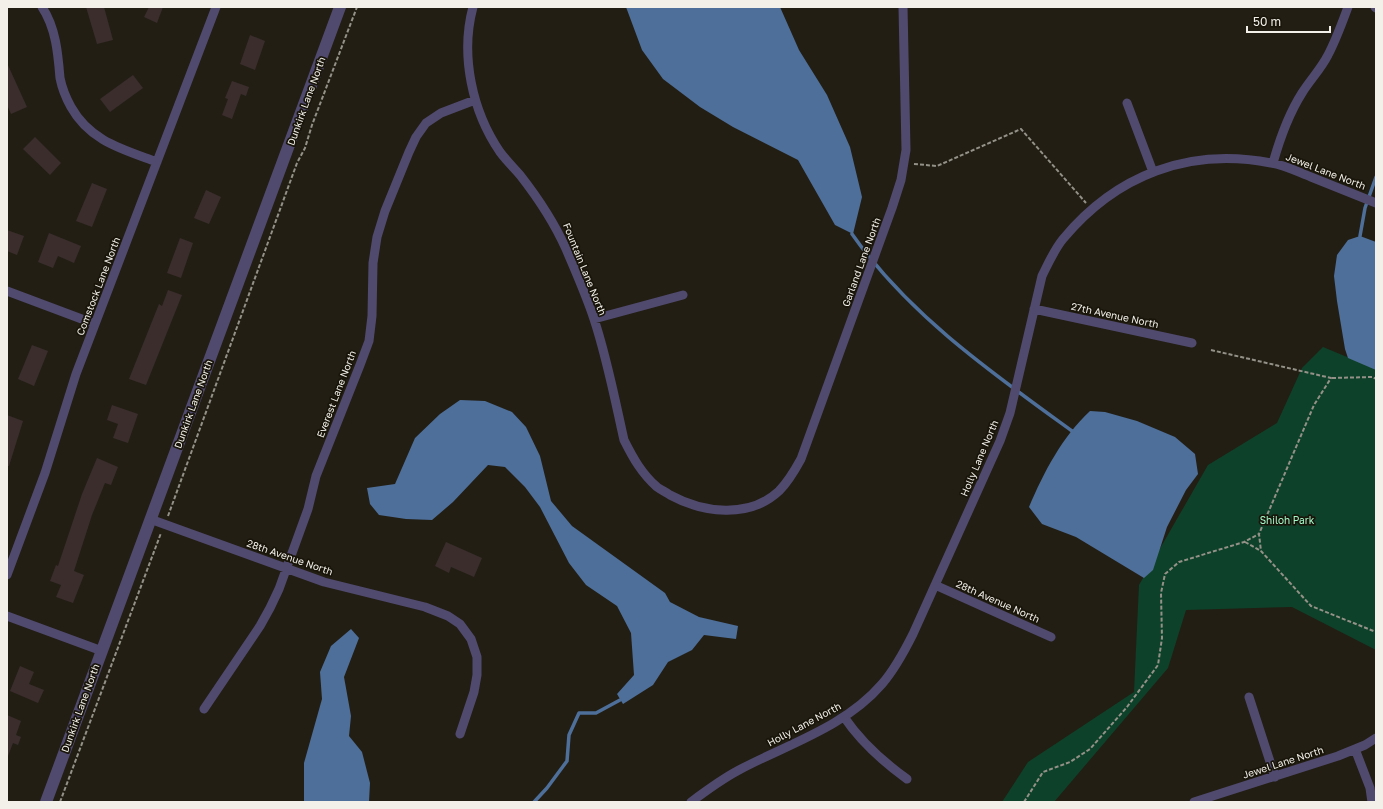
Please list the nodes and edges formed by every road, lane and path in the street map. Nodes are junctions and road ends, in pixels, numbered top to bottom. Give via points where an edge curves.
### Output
1 (42, 7) edge
2 (216, 7) edge
3 (340, 7) edge
4 (357, 7) edge
5 (473, 7) edge
6 (903, 7) edge
7 (1348, 7) edge
8 (475, 100) junction
9 (1127, 103) dead end
10 (157, 162) junction
11 (904, 162) junction
12 (1273, 163) junction
13 (1153, 172) junction
14 (1376, 203) edge
15 (1092, 210) junction
16 (7, 291) edge
17 (683, 295) dead end
18 (1034, 309) junction
19 (594, 319) junction
20 (96, 324) junction
21 (1192, 343) dead end
22 (1211, 350) dead end
23 (1331, 378) junction
24 (1376, 379) edge
25 (762, 502) joint
26 (150, 519) junction
27 (165, 524) junction
28 (1259, 534) junction
29 (1244, 542) junction
30 (1261, 551) junction
31 (286, 568) junction
32 (7, 575) edge
33 (935, 585) junction
34 (7, 616) edge
35 (1376, 632) edge
36 (1051, 637) dead end
37 (102, 651) junction
38 (1249, 697) dead end
39 (204, 709) dead end
40 (844, 717) junction
41 (460, 734) dead end
42 (1376, 738) edge
43 (1355, 749) junction
44 (1275, 776) junction
45 (907, 779) dead end
46 (46, 802) edge
47 (60, 802) edge
48 (691, 802) edge
49 (1024, 802) edge
50 (1194, 802) edge
51 (1372, 802) edge

1 - 10 street via 54,35 66,98 76,115 88,130 104,141
2 - 10 street, Comstock Lane North
3 - 26 street, Dunkirk Lane North
4 - 27 path
5 - 8 street, Fountain Lane North via 467,42
6 - 11 street, Garland Lane North via 906,150
7 - 12 street, Jewel Lane North via 1329,54 1288,117
8 - 19 street, Fountain Lane North via 500,152 553,221
8 - 31 street, Everest Lane North via 441,113 426,123 416,137 385,211 373,263 369,341 316,476 308,509
9 - 13 street
10 - 20 street, Comstock Lane North
11 - 15 path via 937,166 1021,129
11 - 25 street, Garland Lane North via 892,208 801,459 792,476 778,491
12 - 13 street, Holly Lane North via 1246,158 1218,158 1190,161
12 - 14 street, Jewel Lane North
13 - 15 street, Holly Lane North via 1114,192
15 - 18 street, Holly Lane North via 1062,240 1051,258 1042,276
16 - 20 street
17 - 19 street
18 - 21 street, 27th Avenue North
18 - 33 street, Holly Lane North via 1010,413 1000,441
19 - 25 street, Fountain Lane North via 624,440 644,475 658,488 694,506 728,511
20 - 32 street, Comstock Lane North
22 - 23 path
23 - 24 path
23 - 28 path via 1314,405
26 - 27 street, 28th Avenue North
26 - 37 street, Dunkirk Lane North
27 - 31 street, 28th Avenue North
27 - 47 path
28 - 29 path
28 - 30 path
29 - 30 path
29 - 49 path via 1179,562 1165,574 1161,593 1162,638 1158,665 1127,707 1090,749 1070,762 1043,772
30 - 35 path via 1311,606
31 - 39 street, Everest Lane North via 260,626
31 - 41 street, 28th Avenue North via 324,582 425,607 460,624 471,639 477,656 474,692
33 - 36 street, 28th Avenue North
33 - 40 street, Holly Lane North via 900,660 882,684
34 - 37 street
37 - 46 street, Dunkirk Lane North
38 - 44 street
40 - 45 street via 870,750
40 - 48 street, Holly Lane North via 740,770
42 - 43 street, Jewel Lane North
43 - 44 street, Jewel Lane North
43 - 51 street via 1368,782
44 - 50 street, Jewel Lane North

